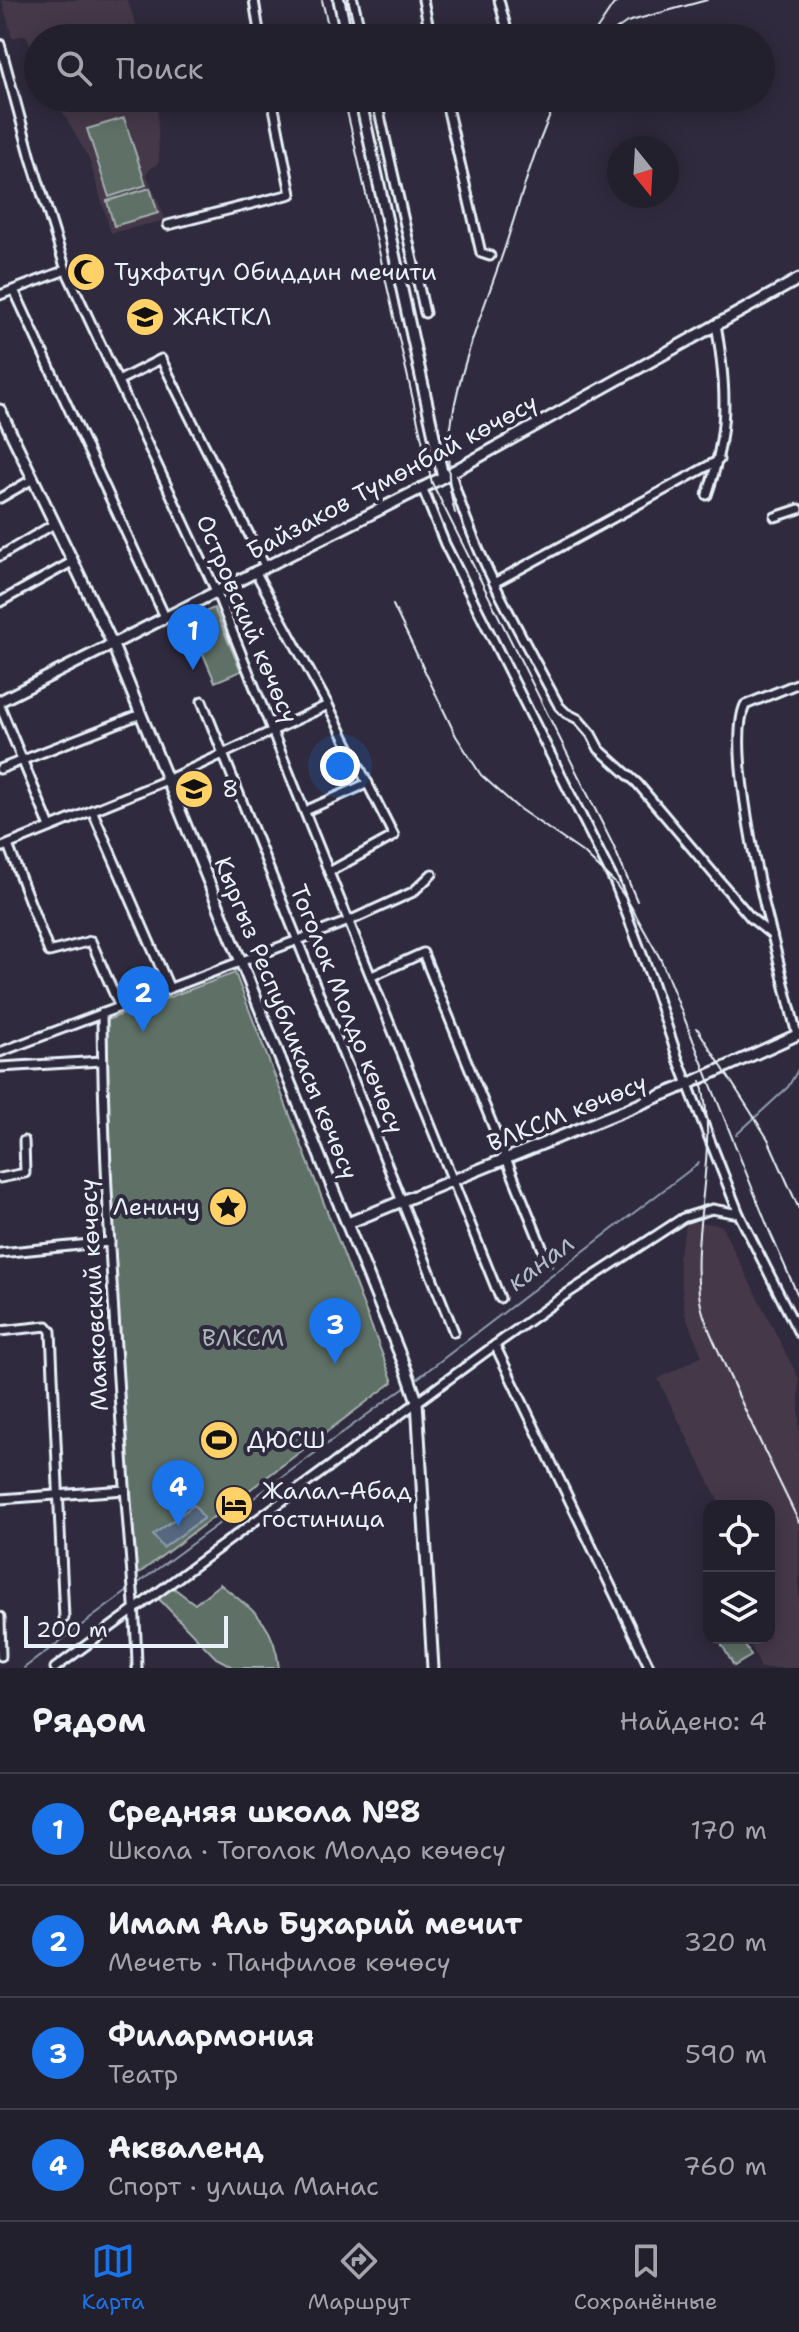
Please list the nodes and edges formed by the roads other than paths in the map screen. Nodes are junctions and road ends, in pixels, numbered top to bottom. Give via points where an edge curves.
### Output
1 (254, 0) edge
2 (339, 0) edge
3 (353, 0) edge
4 (423, 0) edge
5 (499, 0) edge
6 (258, 24) edge
7 (344, 24) edge
8 (359, 24) edge
9 (428, 24) edge
10 (505, 24) edge
11 (0, 44) edge
12 (275, 112) edge
13 (363, 112) edge
14 (379, 112) edge
15 (448, 112) edge
16 (168, 225) dead end
17 (490, 256) dead end
18 (66, 270) junction
19 (799, 279) edge
20 (14, 290) junction
21 (0, 295) edge
22 (425, 313) dead end
23 (716, 324) junction
24 (118, 381) junction
25 (0, 410) edge
26 (719, 460) junction
27 (447, 475) junction
28 (33, 479) junction
29 (422, 487) junction
30 (707, 495) dead end
31 (0, 498) edge
32 (799, 509) edge
33 (775, 517) dead end
34 (54, 524) junction
35 (0, 556) edge
36 (72, 562) junction
37 (260, 569) junction
38 (494, 583) junction
39 (216, 591) junction
40 (0, 602) edge
41 (165, 617) junction
42 (112, 643) junction
43 (799, 683) edge
44 (202, 701) dead end
45 (0, 704) edge
46 (328, 705) junction
47 (141, 714) junction
48 (273, 731) junction
49 (225, 754) junction
50 (23, 760) junction
51 (0, 769) edge
52 (167, 780) junction
53 (368, 783) junction
54 (92, 810) junction
55 (305, 811) junction
56 (50, 827) junction
57 (4, 847) edge
58 (329, 872) junction
59 (432, 874) dead end
60 (349, 921) junction
61 (772, 935) junction
62 (299, 940) junction
63 (240, 961) junction
64 (372, 976) junction
65 (169, 987) junction
66 (119, 1005) junction
67 (102, 1013) junction
68 (798, 1035) edge
69 (1, 1048) edge
70 (102, 1061) junction
71 (0, 1067) edge
72 (688, 1085) junction
73 (24, 1141) dead end
74 (506, 1160) junction
75 (0, 1178) edge
76 (454, 1180) junction
77 (402, 1200) junction
78 (739, 1214) junction
79 (348, 1223) junction
80 (110, 1242) junction
81 (0, 1253) edge
82 (548, 1262) dead end
83 (500, 1298) dead end
84 (0, 1331) edge
85 (454, 1332) dead end
86 (799, 1333) edge
87 (495, 1345) junction
88 (417, 1401) junction
89 (125, 1490) junction
90 (59, 1494) junction
91 (0, 1499) edge
92 (136, 1609) junction
93 (0, 1617) edge
94 (64, 1618) dead end
95 (1, 1656) edge
96 (55, 1668) edge
97 (137, 1668) edge
98 (433, 1668) edge
99 (650, 1668) edge

1 - 6 street
2 - 7 main road
3 - 8 street
4 - 9 street
5 - 10 street
11 - 18 street, Островский көчөсү
12 - 16 street via 291,194
13 - 27 main road
14 - 22 street
15 - 17 street via 481,253
18 - 20 street
18 - 24 street, Островский көчөсү
19 - 23 main road, Байзаков Түмөнбай көчөсү
20 - 21 street
20 - 41 street
23 - 26 street via 725,422
23 - 27 main road, Байзаков Түмөнбай көчөсү
24 - 37 street via 161,359
24 - 39 street, Островский көчөсү
25 - 28 main road, Кыргыз Республикасы көчөсү
26 - 30 street
26 - 38 street
27 - 29 main road, Байзаков Түмөнбай көчөсү
27 - 38 street
28 - 31 street
28 - 34 main road, Кыргыз Республикасы көчөсү
29 - 37 main road, Байзаков Түмөнбай көчөсү
29 - 72 street via 445,544 615,883
32 - 33 street
34 - 35 street
34 - 36 main road, Кыргыз Республикасы көчөсү
36 - 40 street
36 - 42 main road, Кыргыз Республикасы көчөсү
37 - 39 main road, Байзаков Түмөнбай көчөсү
37 - 46 street
38 - 61 street via 559,706 578,719 599,749 637,783 751,918
39 - 41 main road, Байзаков Түмөнбай көчөсү
39 - 48 street, Островский көчөсү
41 - 42 main road, Байзаков Түмөнбай көчөсү
42 - 45 main road, Байзаков Түмөнбай көчөсү
42 - 47 main road, Кыргыз Республикасы көчөсү
43 - 61 street via 745,705 741,713 746,801
44 - 49 street, Тоголок Молдо көчөсү
45 - 50 street
46 - 48 street
46 - 53 street
47 - 50 street
47 - 52 main road, Кыргыз Республикасы көчөсү
48 - 49 street
48 - 55 street, Островский көчөсү
49 - 52 street
49 - 62 street, Тоголок Молдо көчөсү
50 - 51 street
50 - 56 street
52 - 54 street
52 - 63 main road, Кыргыз Республикасы көчөсү
53 - 55 street
53 - 58 street via 394,836
54 - 56 street
54 - 65 street
55 - 58 street, Островский көчөсү
56 - 57 street
57 - 66 street via 49,952 91,941
58 - 60 street, Островский көчөсү
59 - 60 street via 413,892
60 - 62 street
60 - 64 street, Островский көчөсү
61 - 68 street
62 - 63 street
62 - 77 street, Тоголок Молдо көчөсү
63 - 65 street
63 - 79 main road, Кыргыз Республикасы көчөсү
64 - 74 street via 423,953
64 - 76 street, Островский көчөсү
65 - 66 street
66 - 67 street
67 - 69 street
67 - 70 street, Маяковский көчөсү
68 - 72 main road, ВЛКСМ көчөсү
70 - 71 street
70 - 80 street, Маяковский көчөсү
72 - 74 main road, ВЛКСМ көчөсү
72 - 78 street
73 - 75 street via 25,1173
74 - 76 main road, ВЛКСМ көчөсү
74 - 82 street
76 - 77 main road, ВЛКСМ көчөсү
76 - 83 street, Островский көчөсү
77 - 79 main road, ВЛКСМ көчөсү
77 - 85 street, Тоголок Молдо көчөсү
78 - 86 street
78 - 87 street via 712,1209 683,1218
79 - 88 main road, Кыргыз Республикасы көчөсү
80 - 81 street
80 - 89 street, Маяковский көчөсү
84 - 90 street via 47,1326 51,1331
87 - 88 street
87 - 99 street
88 - 92 street
88 - 98 main road, Кыргыз Республикасы көчөсү
89 - 90 street
89 - 92 street, Маяковский көчөсү
90 - 91 street
90 - 94 street
92 - 96 street
92 - 97 street
93 - 95 street

